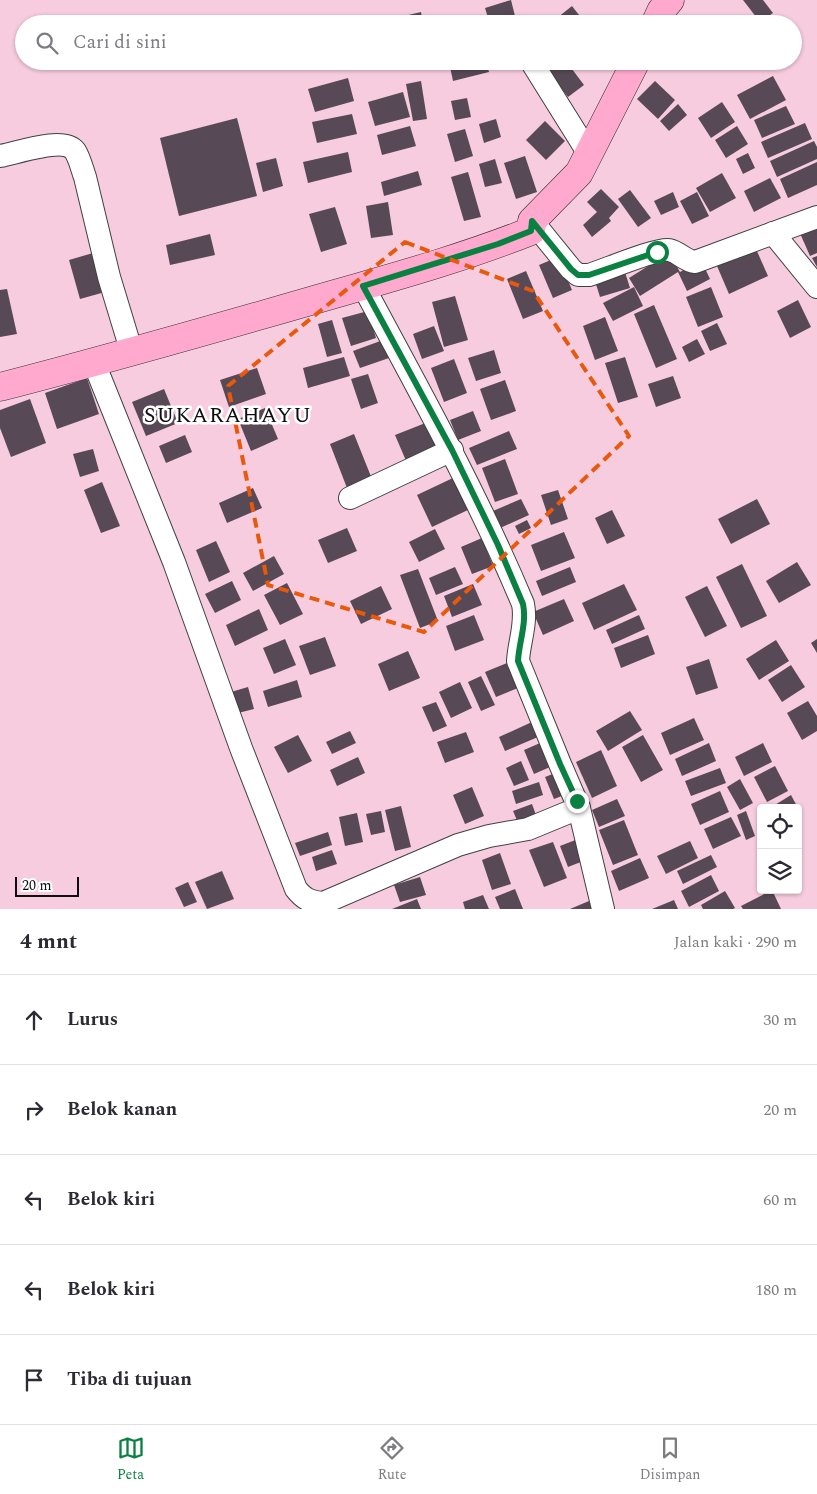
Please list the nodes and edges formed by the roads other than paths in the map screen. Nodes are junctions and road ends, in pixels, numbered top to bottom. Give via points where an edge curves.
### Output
1 (670, 0) edge
2 (659, 15) edge
3 (537, 70) edge
4 (631, 70) edge
5 (589, 154) junction
6 (0, 156) edge
7 (817, 217) edge
8 (532, 221) junction
9 (773, 233) junction
10 (363, 286) junction
11 (817, 287) edge
12 (132, 353) junction
13 (94, 363) junction
14 (0, 387) edge
15 (452, 450) junction
16 (350, 498) dead end
17 (579, 808) junction
18 (603, 909) edge

1 - 2 street
3 - 5 street
4 - 5 street
5 - 8 street via 579,173
6 - 12 street via 56,144 67,145 74,150 85,177 109,277
7 - 9 street
8 - 9 street via 578,275 589,275 669,250 695,262
8 - 10 street via 531,231 498,244
9 - 11 street
10 - 12 street
10 - 15 street
12 - 13 street
13 - 14 street
13 - 17 street via 174,562 292,880 302,897 308,901 323,902 458,845 528,829
15 - 16 street
15 - 17 street via 523,604 525,612 518,661
17 - 18 street

